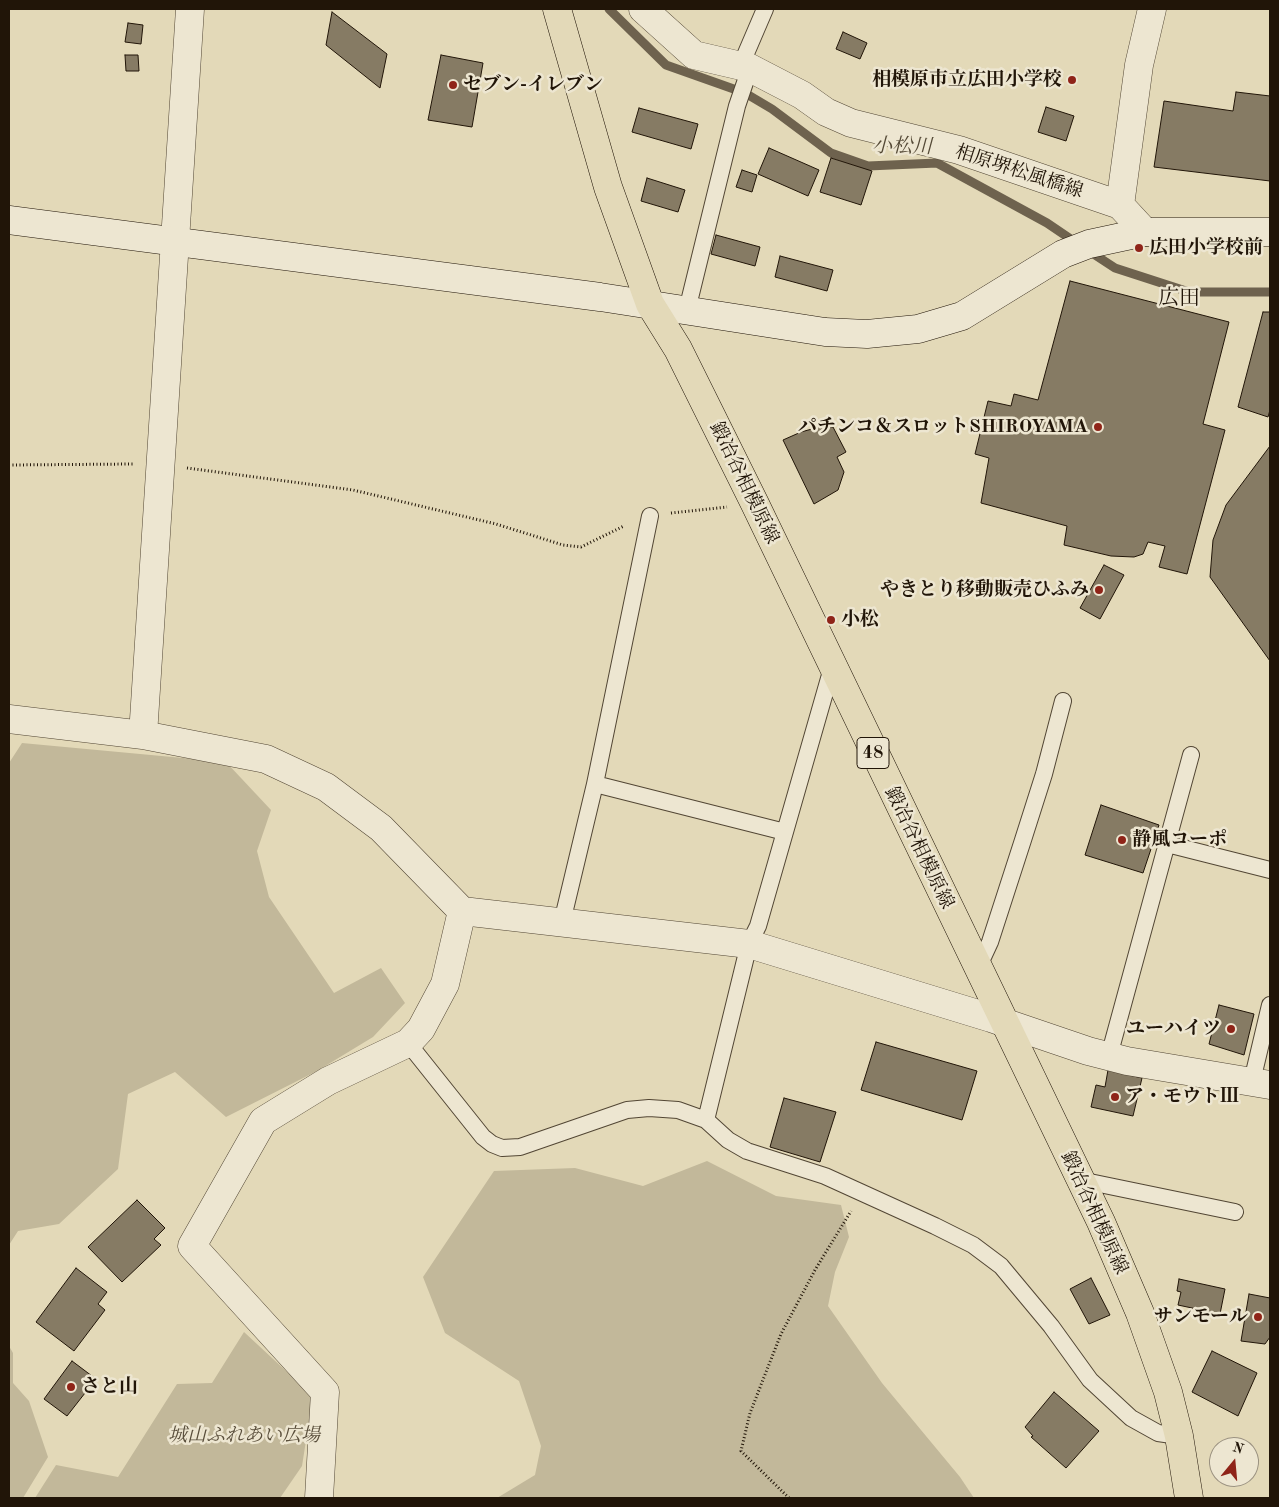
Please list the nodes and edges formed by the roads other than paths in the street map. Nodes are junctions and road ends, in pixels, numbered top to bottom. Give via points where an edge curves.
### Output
1 (190, 9) edge
2 (557, 9) edge
3 (643, 9) edge
4 (765, 9) edge
5 (1152, 9) edge
6 (746, 69) junction
7 (1120, 206) junction
8 (9, 220) edge
9 (1139, 232) junction
10 (1270, 232) edge
11 (174, 241) junction
12 (650, 304) junction
13 (687, 310) junction
14 (650, 516) road end
15 (832, 668) junction
16 (1063, 701) dead end
17 (9, 719) edge
18 (143, 735) junction
19 (1191, 755) dead end
20 (594, 784) junction
21 (785, 832) junction
22 (1167, 844) junction
23 (1270, 870) edge
24 (462, 911) junction
25 (562, 922) junction
26 (750, 944) junction
27 (978, 968) junction
28 (1270, 1005) edge
29 (1004, 1023) junction
30 (408, 1044) junction
31 (1109, 1056) junction
32 (1261, 1083) edge
33 (706, 1120) junction
34 (1080, 1180) junction
35 (1235, 1212) dead end
36 (1179, 1436) junction
37 (319, 1498) edge
38 (1189, 1498) edge

1 - 11 street
2 - 12 main road, 鍛冶谷相模原線 / 48 via 608,187
3 - 6 street, 相原堺松風橋線 via 694,55
4 - 6 lane
5 - 7 street via 1139,65
6 - 7 street, 相原堺松風橋線 via 802,94 826,112 851,123 959,150
6 - 13 lane
7 - 9 street, 相原堺松風橋線
8 - 11 street
9 - 10 street
9 - 13 street via 1063,254 962,316 918,330 867,334 825,332
11 - 12 street
11 - 18 street
12 - 13 street
12 - 15 main road, 鍛冶谷相模原線 / 48 via 678,349
14 - 20 lane
15 - 21 lane
15 - 27 main road, 鍛冶谷相模原線 / 48
16 - 27 lane via 1032,812 990,942
17 - 18 street
18 - 24 street via 266,759 326,787 381,828
19 - 22 lane
20 - 21 lane
20 - 25 lane
21 - 26 lane
22 - 23 lane
22 - 31 lane
24 - 25 street
24 - 30 street via 445,984 434,1008
25 - 26 street
26 - 29 street
26 - 33 lane
27 - 29 main road, 鍛冶谷相模原線 / 48
28 - 32 lane
29 - 31 street
29 - 34 main road, 鍛冶谷相模原線 / 48
30 - 33 lane via 484,1137 502,1148 520,1147 627,1110 678,1110
30 - 37 street via 328,1081 262,1121 192,1246 325,1392
31 - 32 street
33 - 36 lane via 728,1140 747,1151 862,1191 989,1256 1051,1326 1090,1380 1145,1428
34 - 35 lane
34 - 36 main road, 鍛冶谷相模原線 / 48 via 1101,1222 1153,1348
36 - 38 main road, 鍛冶谷相模原線 / 48

